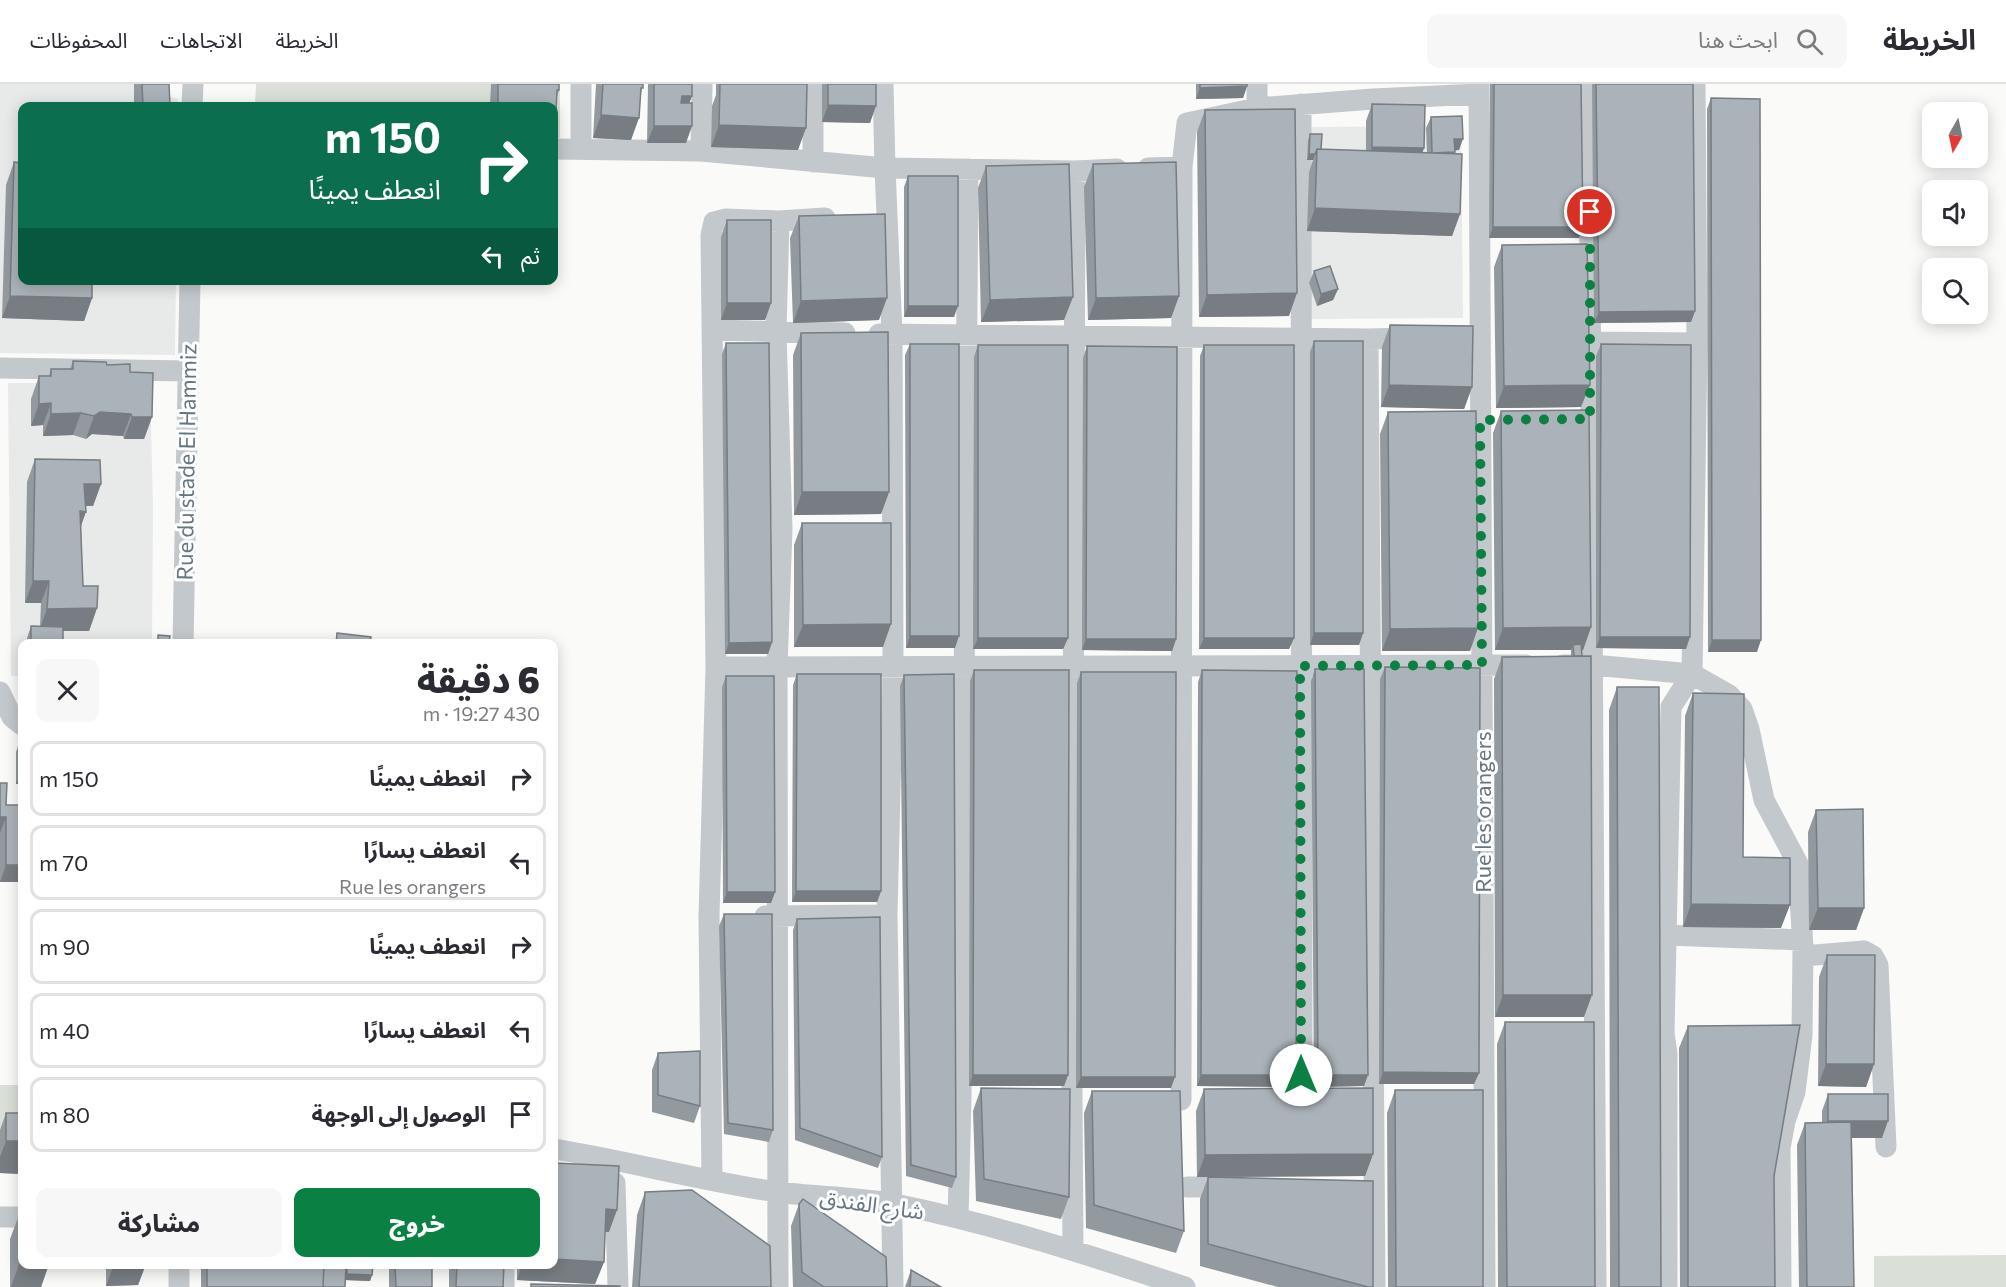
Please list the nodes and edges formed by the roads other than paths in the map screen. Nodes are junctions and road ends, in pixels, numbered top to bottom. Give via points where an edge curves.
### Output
1 (193, 84) edge
2 (581, 84) edge
3 (702, 84) edge
4 (813, 84) edge
5 (883, 84) edge
6 (1257, 84) edge
7 (1588, 84) edge
8 (1695, 84) edge
9 (1479, 89) edge
10 (1373, 91) edge
11 (192, 102) edge
12 (1301, 104) junction
13 (1257, 108) junction
14 (558, 149) edge
15 (581, 149) junction
16 (701, 151) junction
17 (813, 162) junction
18 (1182, 167) junction
19 (885, 168) junction
20 (968, 169) junction
21 (1076, 171) junction
22 (888, 215) junction
23 (867, 216) edge
24 (845, 217) edge
25 (779, 221) junction
26 (1480, 254) junction
27 (1502, 254) edge
28 (1568, 254) edge
29 (1590, 254) junction
30 (189, 285) edge
31 (712, 330) junction
32 (776, 332) junction
33 (892, 334) junction
34 (967, 334) junction
35 (1075, 335) junction
36 (1182, 336) junction
37 (1457, 337) edge
38 (1480, 337) junction
39 (1300, 338) junction
40 (1435, 338) edge
41 (1368, 339) junction
42 (1590, 342) junction
43 (1697, 343) junction
44 (0, 368) edge
45 (188, 371) junction
46 (1568, 419) edge
47 (1590, 419) junction
48 (1368, 420) junction
49 (1391, 420) edge
50 (1458, 420) edge
51 (1480, 420) junction
52 (1503, 420) edge
53 (782, 529) junction
54 (804, 529) edge
55 (871, 529) edge
56 (893, 529) junction
57 (183, 639) edge
58 (1482, 665) junction
59 (1593, 665) junction
60 (1074, 666) junction
61 (1182, 666) junction
62 (1300, 666) junction
63 (1370, 666) junction
64 (777, 667) junction
65 (893, 667) junction
66 (964, 667) junction
67 (716, 668) junction
68 (1692, 674) junction
69 (0, 693) edge
70 (18, 722) edge
71 (887, 915) junction
72 (709, 916) junction
73 (777, 916) junction
74 (1666, 934) junction
75 (1802, 948) junction
76 (1664, 1033) junction
77 (1687, 1033) edge
78 (1779, 1035) edge
79 (1802, 1035) junction
80 (1159, 1098) edge
81 (1203, 1098) edge
82 (1280, 1098) edge
83 (1302, 1098) junction
84 (1325, 1098) edge
85 (1349, 1098) edge
86 (1373, 1098) junction
87 (1395, 1098) edge
88 (1462, 1098) edge
89 (1484, 1098) junction
90 (961, 1099) junction
91 (1181, 1099) junction
92 (983, 1100) edge
93 (1094, 1100) edge
94 (1050, 1101) edge
95 (1072, 1101) junction
96 (1886, 1147) dead end
97 (558, 1150) edge
98 (615, 1159) junction
99 (712, 1180) junction
100 (1187, 1187) dead end
101 (1245, 1187) edge
102 (1350, 1187) edge
103 (1374, 1187) junction
104 (777, 1192) junction
105 (892, 1204) junction
106 (0, 1217) edge
107 (18, 1217) edge
108 (958, 1218) junction
109 (1073, 1250) junction
110 (179, 1269) edge
111 (504, 1269) edge
112 (179, 1287) edge
113 (504, 1287) edge
114 (618, 1287) edge
115 (778, 1287) edge
116 (893, 1287) edge
117 (1185, 1287) edge
118 (1375, 1287) edge
119 (1485, 1287) edge
120 (1596, 1287) edge
121 (1667, 1287) edge
122 (1781, 1287) edge

1 - 11 street
2 - 15 street
3 - 16 street
4 - 17 street
5 - 19 street
6 - 13 street
7 - 29 street
8 - 43 street
9 - 10 street
9 - 26 street, Rue les orangers
10 - 12 street
12 - 13 street
12 - 39 street
13 - 18 street via 1187,123
14 - 15 street
15 - 16 street
16 - 17 street
17 - 19 street
18 - 21 street
18 - 36 street
19 - 20 street
19 - 22 street
20 - 21 street
20 - 34 street
21 - 35 street
22 - 23 street
22 - 33 street
24 - 25 street
25 - 31 street via 714,222
25 - 32 street
26 - 27 street
26 - 38 street, Rue les orangers
28 - 29 street
29 - 42 street
30 - 45 street, Rue du stade El Hammiz
31 - 32 street
31 - 67 street
32 - 33 street
32 - 53 street
33 - 34 street
33 - 56 street
34 - 35 street
34 - 66 street
35 - 36 street
35 - 60 street
36 - 39 street
36 - 61 street
37 - 38 street
38 - 51 street, Rue les orangers
39 - 41 street
39 - 62 street
40 - 41 street
41 - 48 street
42 - 43 street
42 - 47 street
43 - 68 street
44 - 45 street
45 - 57 street, Rue du stade El Hammiz
46 - 47 street
47 - 59 street
48 - 49 street
48 - 63 street
50 - 51 street
51 - 52 street
51 - 58 street, Rue les orangers
53 - 54 street
53 - 64 street
55 - 56 street
56 - 65 street
58 - 59 street
58 - 63 street
58 - 89 street, Rue les orangers
59 - 68 street
59 - 120 street
60 - 61 street
60 - 66 street
60 - 95 street
61 - 62 street
61 - 91 street
62 - 63 street
62 - 83 street
63 - 86 street
64 - 65 street
64 - 67 street
64 - 73 street
65 - 66 street
65 - 71 street
66 - 90 street
67 - 72 street
68 - 74 street via 1671,707
68 - 75 street via 1729,695 1742,710 1764,800 1798,864
69 - 70 street
71 - 73 street
71 - 105 street
72 - 73 street
72 - 99 street
73 - 104 street
74 - 75 street
74 - 76 street
75 - 79 street
75 - 96 street via 1864,951 1878,965
76 - 77 street
76 - 121 street
78 - 79 street
79 - 122 street via 1795,1092 1780,1148
80 - 91 street
81 - 91 street
82 - 83 street
83 - 84 street
85 - 86 street
86 - 87 street
86 - 103 street
88 - 89 street
89 - 119 street, Rue les orangers
90 - 92 street
90 - 108 street
93 - 95 street
94 - 95 street
95 - 109 street
97 - 98 street, شارع الفندق
98 - 99 street, شارع الفندق
98 - 114 street
99 - 104 street, شارع الفندق
100 - 101 street
102 - 103 street
103 - 118 street
104 - 105 street, شارع الفندق
104 - 115 street
105 - 108 street, شارع الفندق
105 - 116 street
106 - 107 street
108 - 109 street, شارع الفندق
109 - 117 street, شارع الفندق
110 - 112 street
111 - 113 street

